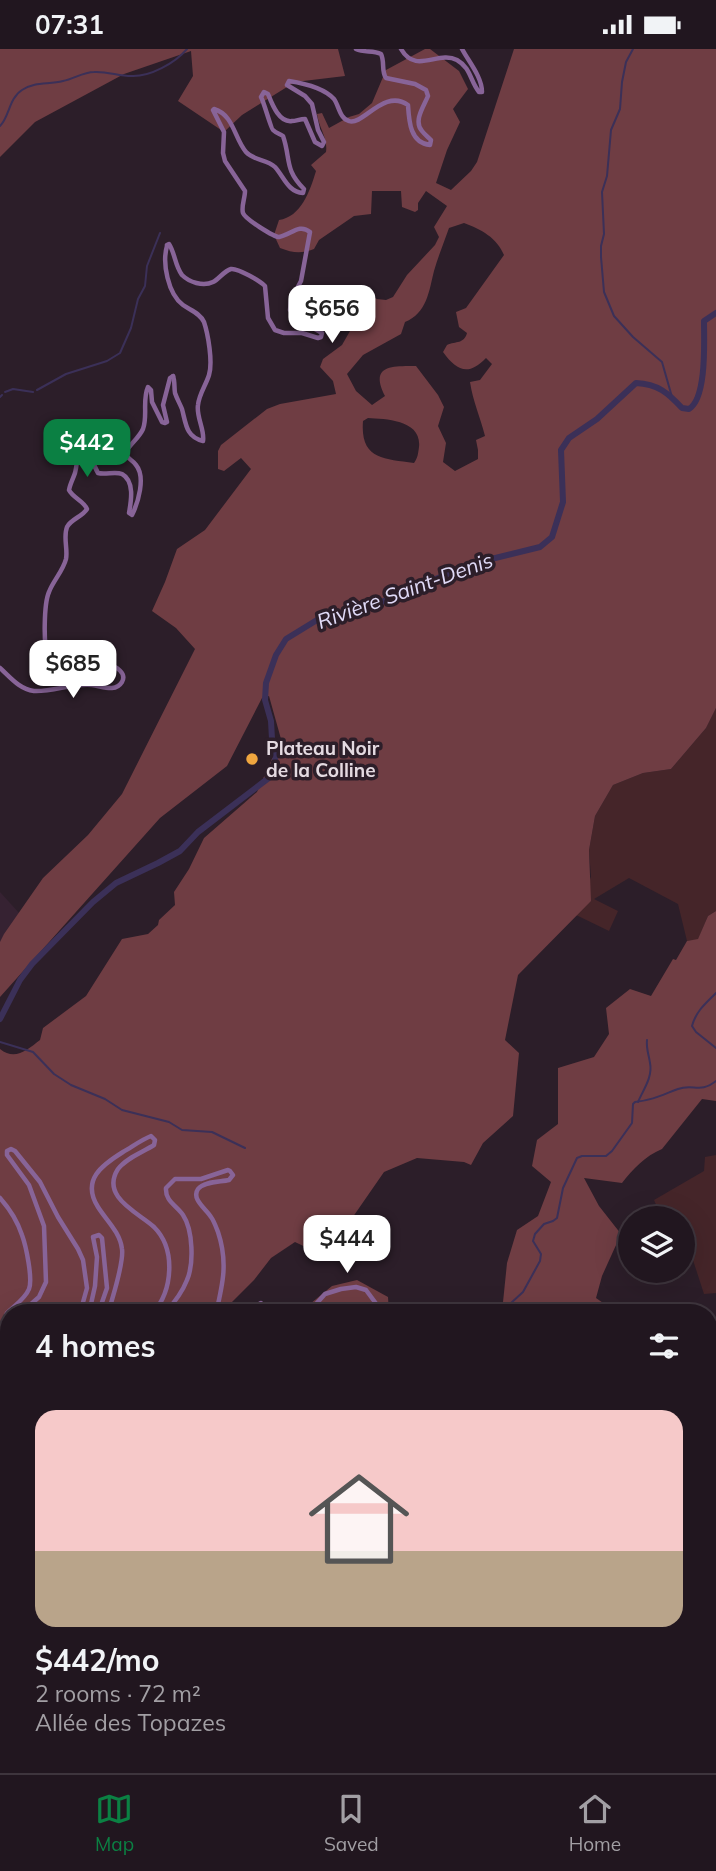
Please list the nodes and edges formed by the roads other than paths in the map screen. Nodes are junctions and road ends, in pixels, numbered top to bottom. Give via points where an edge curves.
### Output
1 (356, 49) edge
2 (401, 49) edge
3 (462, 49) edge
4 (0, 668) edge
5 (0, 1198) edge
6 (16, 1304) edge
7 (31, 1304) edge
8 (83, 1304) edge
9 (91, 1304) edge
10 (101, 1304) edge
11 (111, 1304) edge
12 (159, 1304) edge
13 (173, 1304) edge
14 (218, 1304) edge
15 (316, 1304) edge
16 (376, 1304) edge

1 - 4 main road via 381,54 386,78 426,90 429,96 419,124 431,144 424,144 414,134 405,102 385,103 352,122 330,97 289,81 287,85 313,107 323,140 322,146 315,142 304,119 285,121 264,92 261,97 271,128 283,136 291,173 304,189 297,192 272,165 250,156 220,111 214,109 213,113 225,136 224,159 244,188 243,213 249,221 275,237 302,228 310,232 301,281 289,310 323,336 275,330 268,319 265,286 237,270 230,269 209,284 189,280 179,271 168,245 164,265 174,294 203,321 209,349 211,370 198,406 204,440 195,439 187,429 173,376 164,401 165,423 147,388 144,426 125,453 139,472 132,515 127,478 98,473 94,466 98,433 82,443 69,489 86,509 67,528 66,558 47,598 46,651 51,661 85,668 111,665 121,670 124,678 113,688 86,685 34,691 18,685
2 - 3 main road via 418,62 455,59 467,67 474,86 482,92
5 - 6 main road via 23,1235 30,1277 30,1288
7 - 8 main road via 46,1282 44,1226 29,1185 6,1155 10,1149 40,1182 78,1248 87,1288
9 - 10 main road via 97,1257 93,1237 99,1235 107,1283
11 - 12 main road via 122,1252 116,1233 93,1200 94,1177 104,1164 151,1136 154,1145 121,1165 114,1184 121,1202 155,1228 166,1248 168,1279
13 - 14 main road via 186,1282 191,1250 186,1221 167,1198 166,1188 175,1179 201,1179 228,1170 233,1175 229,1180 203,1185 197,1194 222,1247 225,1269
15 - 16 main road via 325,1294 356,1287 366,1290

